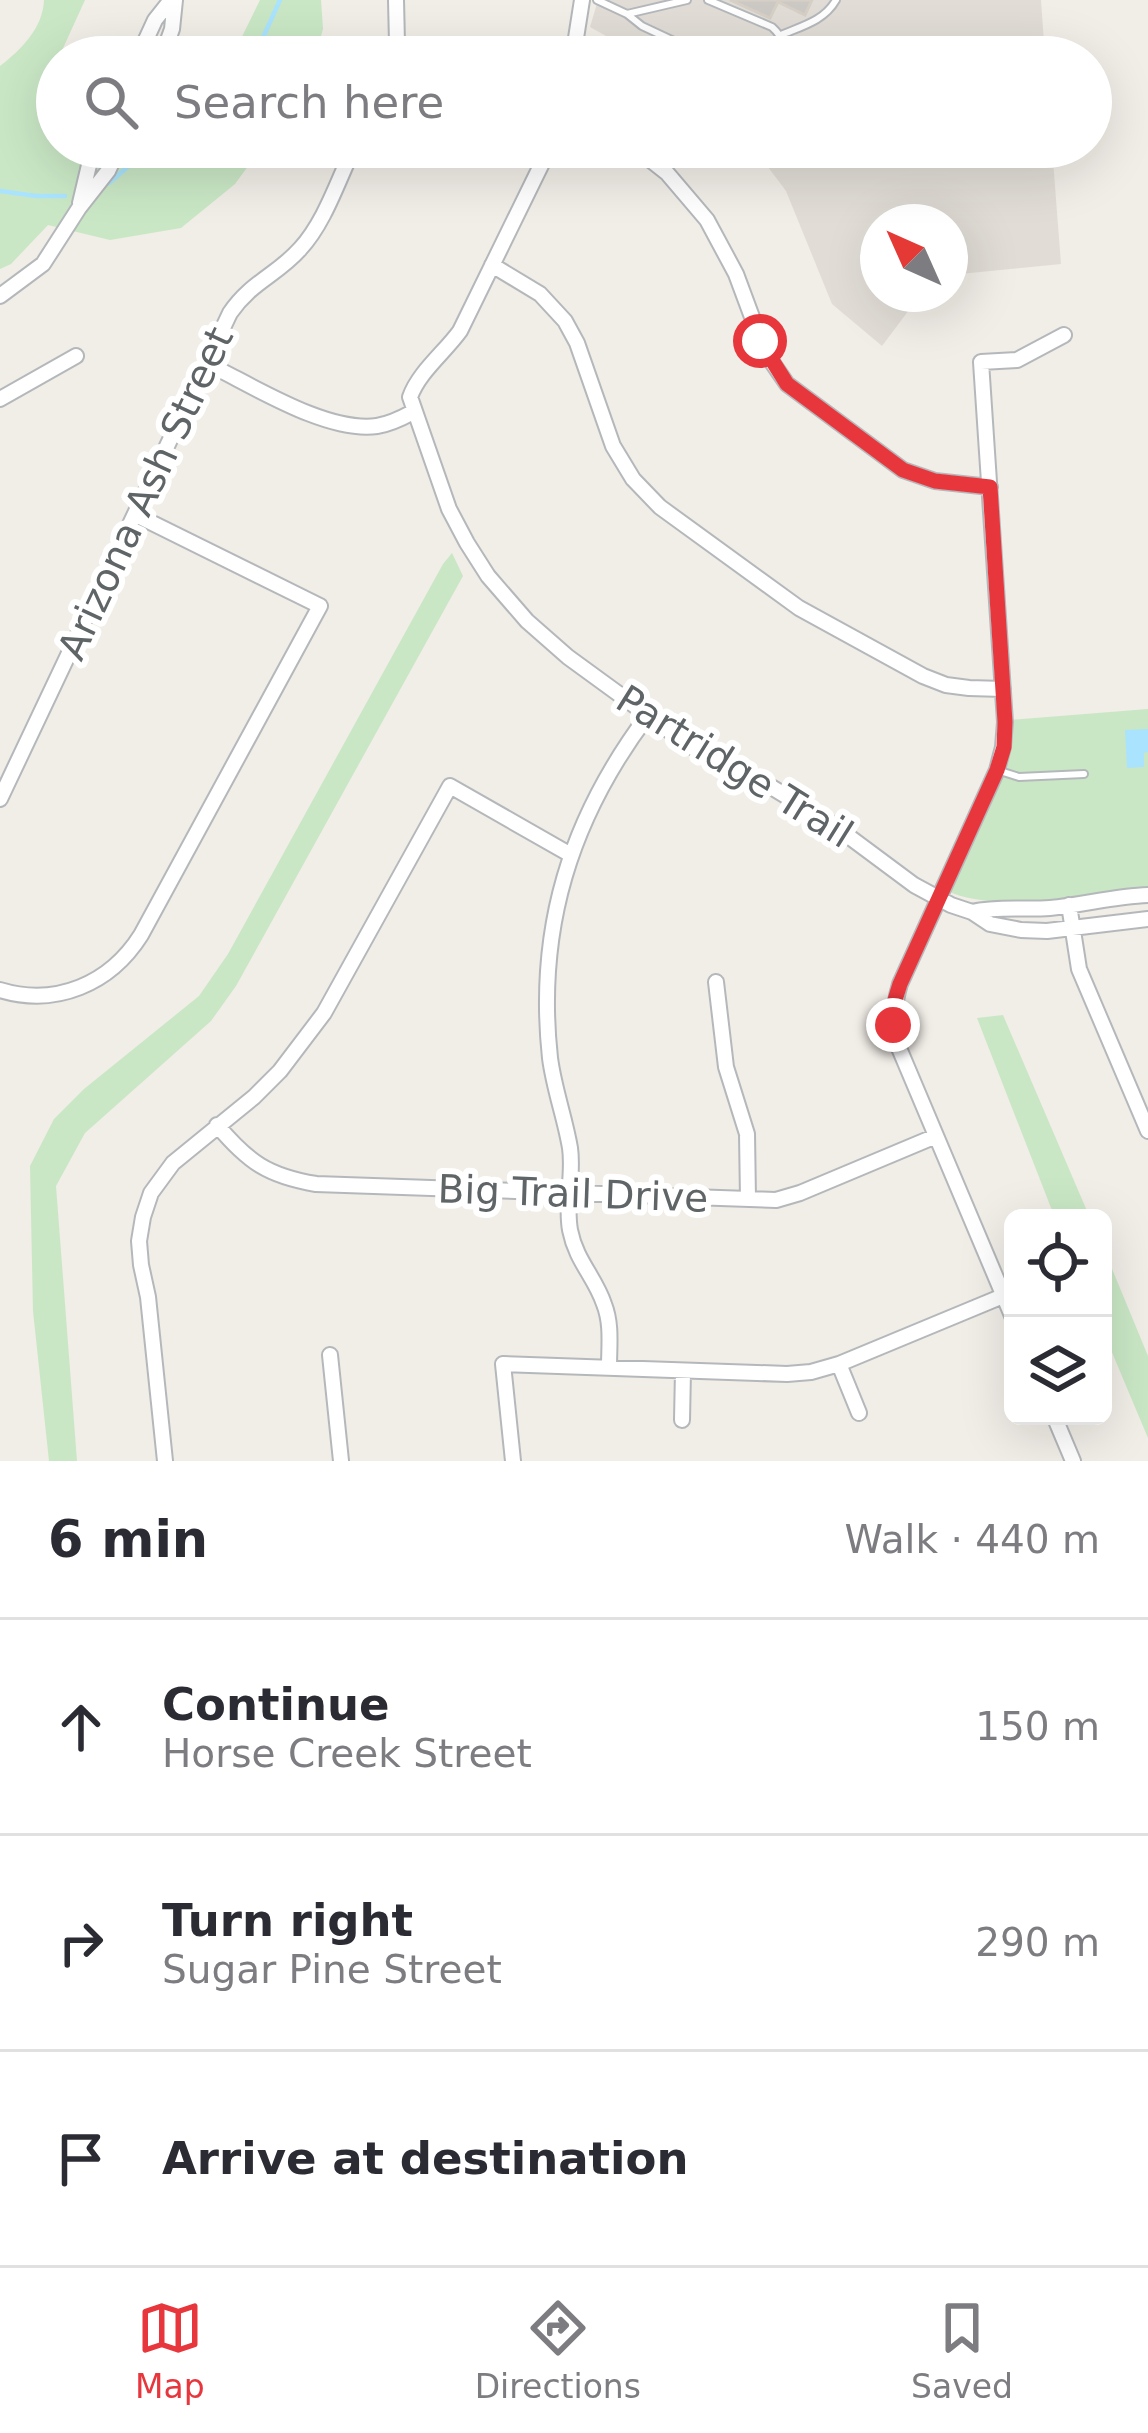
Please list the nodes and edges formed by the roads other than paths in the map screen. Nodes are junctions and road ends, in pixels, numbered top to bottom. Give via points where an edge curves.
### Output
1 (173, 0) edge
2 (396, 0) edge
3 (582, 0) edge
4 (597, 0) edge
5 (687, 0) edge
6 (708, 0) edge
7 (836, 0) edge
8 (655, 3) edge
9 (627, 14) junction
10 (781, 35) joint
11 (152, 36) edge
12 (397, 36) edge
13 (576, 36) edge
14 (663, 36) edge
15 (88, 168) edge
16 (109, 168) edge
17 (344, 168) edge
18 (540, 168) edge
19 (661, 168) edge
20 (79, 208) junction
21 (492, 266) junction
22 (0, 296) edge
23 (1064, 335) dead end
24 (76, 356) dead end
25 (206, 363) junction
26 (0, 400) edge
27 (413, 412) junction
28 (990, 487) junction
29 (136, 515) junction
30 (1003, 688) junction
31 (648, 716) junction
32 (997, 770) junction
33 (1084, 774) dead end
34 (0, 799) edge
35 (571, 855) junction
36 (1148, 895) edge
37 (938, 899) junction
38 (1069, 905) junction
39 (972, 912) junction
40 (1148, 920) edge
41 (1072, 927) junction
42 (716, 982) dead end
43 (0, 990) edge
44 (217, 1125) junction
45 (1148, 1131) edge
46 (936, 1136) junction
47 (569, 1192) junction
48 (748, 1199) junction
49 (1004, 1295) joint
50 (330, 1355) dead end
51 (839, 1364) junction
52 (609, 1367) junction
53 (683, 1371) junction
54 (859, 1413) dead end
55 (682, 1420) dead end
56 (1058, 1425) edge
57 (165, 1461) edge
58 (341, 1461) edge
59 (514, 1461) edge
60 (1073, 1461) edge

1 - 11 street
2 - 12 street
3 - 13 street
4 - 9 lane
5 - 8 lane
6 - 10 lane
7 - 10 lane via 815,22
8 - 9 lane
9 - 14 lane
15 - 20 street
16 - 20 street
17 - 25 street, Arizona Ash Street via 308,239 244,294
18 - 21 street
19 - 28 street via 707,220 787,384 903,470
20 - 22 street via 44,264
21 - 27 street via 460,331 413,389
21 - 30 street via 540,294 565,321 613,446 660,507 799,608 923,676
23 - 28 street via 1017,359 981,362
24 - 26 street
25 - 27 street via 334,422 376,426
25 - 29 street, Arizona Ash Street
27 - 31 street, Partridge Trail via 449,508 488,576 554,645
28 - 30 street
29 - 34 street, Arizona Ash Street
29 - 43 street via 320,606 126,956 98,980 63,994
30 - 32 street
31 - 35 street via 598,790
31 - 37 street, Partridge Trail via 832,824
32 - 33 lane via 1018,777
32 - 37 street
35 - 44 street via 450,786 324,1013 280,1071
35 - 47 street via 547,968
36 - 38 street, Partridge Trail
37 - 39 street, Partridge Trail
37 - 46 street via 900,984 893,1025
38 - 39 street, Partridge Trail
38 - 41 street
39 - 41 street, Partridge Trail via 1021,930
40 - 41 street, Partridge Trail
41 - 45 street via 1079,969
42 - 48 street via 726,1066 747,1134
44 - 47 street, Big Trail Drive via 247,1158 291,1180
44 - 57 street via 164,1172 142,1216
46 - 48 street, Big Trail Drive via 800,1193
46 - 49 street
47 - 48 street, Big Trail Drive
47 - 52 street via 569,1228 610,1324
49 - 51 street
50 - 58 street
51 - 53 street via 787,1374
51 - 54 street
52 - 53 street
52 - 59 street via 503,1364
53 - 55 street
56 - 60 street

